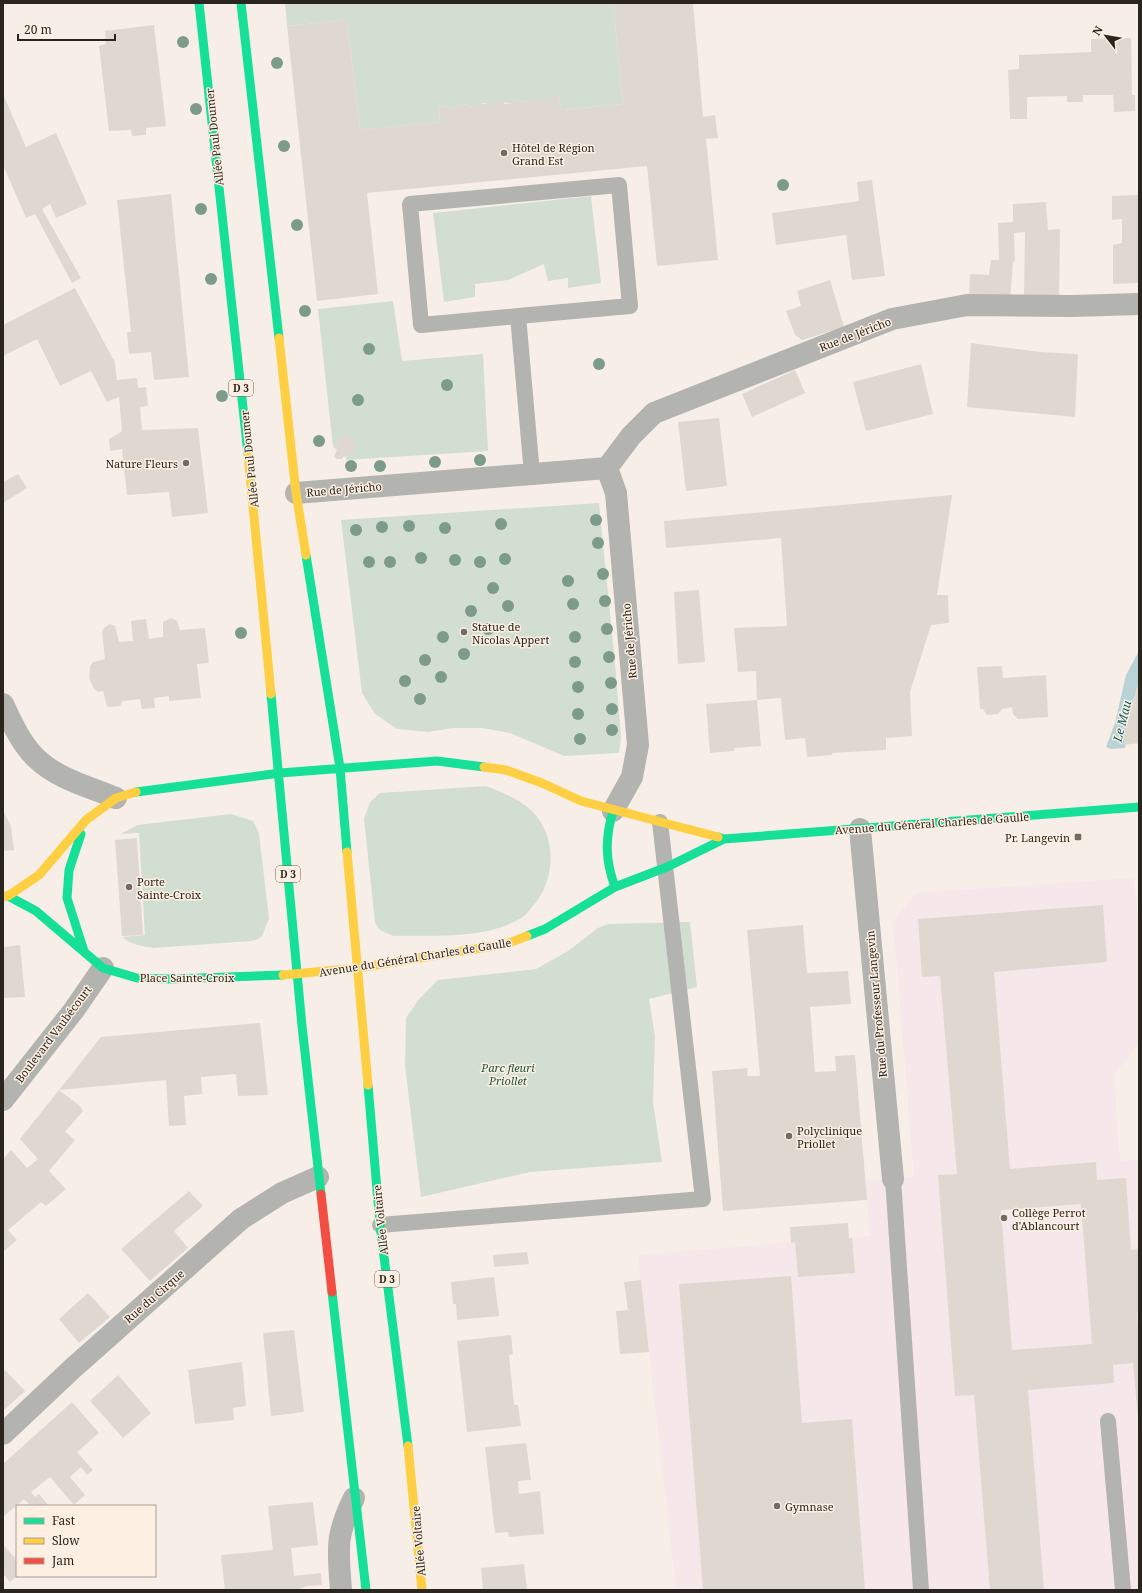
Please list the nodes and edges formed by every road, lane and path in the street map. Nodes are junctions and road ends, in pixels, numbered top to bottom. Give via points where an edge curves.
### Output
1 (200, 3) edge
2 (241, 3) edge
3 (1139, 304) edge
4 (518, 316) junction
5 (607, 468) junction
6 (532, 474) junction
7 (296, 492) junction
8 (3, 704) edge
9 (340, 768) junction
10 (280, 773) junction
11 (116, 798) junction
12 (1139, 807) edge
13 (613, 811) junction
14 (86, 820) junction
15 (660, 822) junction
16 (860, 828) junction
17 (724, 839) junction
18 (666, 867) junction
19 (615, 887) junction
20 (6, 896) edge
21 (84, 952) junction
22 (103, 968) junction
23 (358, 968) junction
24 (297, 975) junction
25 (3, 1100) edge
26 (318, 1177) junction
27 (893, 1179) joint
28 (380, 1225) junction
29 (1108, 1421) dead end
30 (3, 1434) edge
31 (354, 1498) junction
32 (341, 1590) edge
33 (366, 1590) edge
34 (422, 1590) edge
35 (921, 1590) edge
36 (1123, 1590) edge

1 - 10 main road, Allée Paul Doumer / D 3 via 260,559
2 - 7 main road, D 3
3 - 5 street, Rue de Jéricho via 967,304 892,319 654,413 631,436
4 - 4 lane via 630,306 619,185 410,204 421,325
4 - 6 lane
5 - 6 street, Rue de Jéricho
5 - 13 street, Rue de Jéricho via 616,493 638,745 632,777
6 - 7 street, Rue de Jéricho
7 - 9 main road, D 3
8 - 11 street via 18,734 37,759 58,774
9 - 10 main road, Avenue du Général Charles de Gaulle
9 - 13 main road, Avenue du Général Charles de Gaulle via 437,761 506,770 581,801
9 - 23 main road, D 3
10 - 11 main road, Place Sainte-Croix via 137,792
10 - 24 main road, D 3
11 - 14 main road, Place Sainte-Croix
12 - 16 main road, Avenue du Général Charles de Gaulle
13 - 15 main road, Avenue du Général Charles de Gaulle
13 - 19 main road via 605,849 608,869
14 - 20 main road, Place Sainte-Croix via 39,875
14 - 21 main road via 69,870 67,898
15 - 17 main road, Avenue du Général Charles de Gaulle
15 - 18 lane
16 - 17 main road, Avenue du Général Charles de Gaulle
16 - 27 street, Rue du Professeur Langevin
17 - 18 main road, Avenue du Général Charles de Gaulle
18 - 19 main road, Avenue du Général Charles de Gaulle
18 - 28 lane via 703,1199
19 - 23 main road, Avenue du Général Charles de Gaulle via 545,929 506,944
20 - 21 main road, Place Sainte-Croix via 36,911
21 - 22 main road, Place Sainte-Croix
22 - 24 main road, Place Sainte-Croix via 137,978 172,980
22 - 25 street, Boulevard Vaubécourt via 74,1010
23 - 24 main road, Avenue du Général Charles de Gaulle
23 - 28 main road, Allée Voltaire / D 3
24 - 26 main road, D 3
26 - 30 street, Rue du Cirque via 282,1192 241,1219
26 - 31 main road, D 3
27 - 35 lane
28 - 34 main road, Allée Voltaire / D 3 via 412,1478
29 - 36 lane
31 - 32 street via 339,1535
31 - 33 main road, D 3

